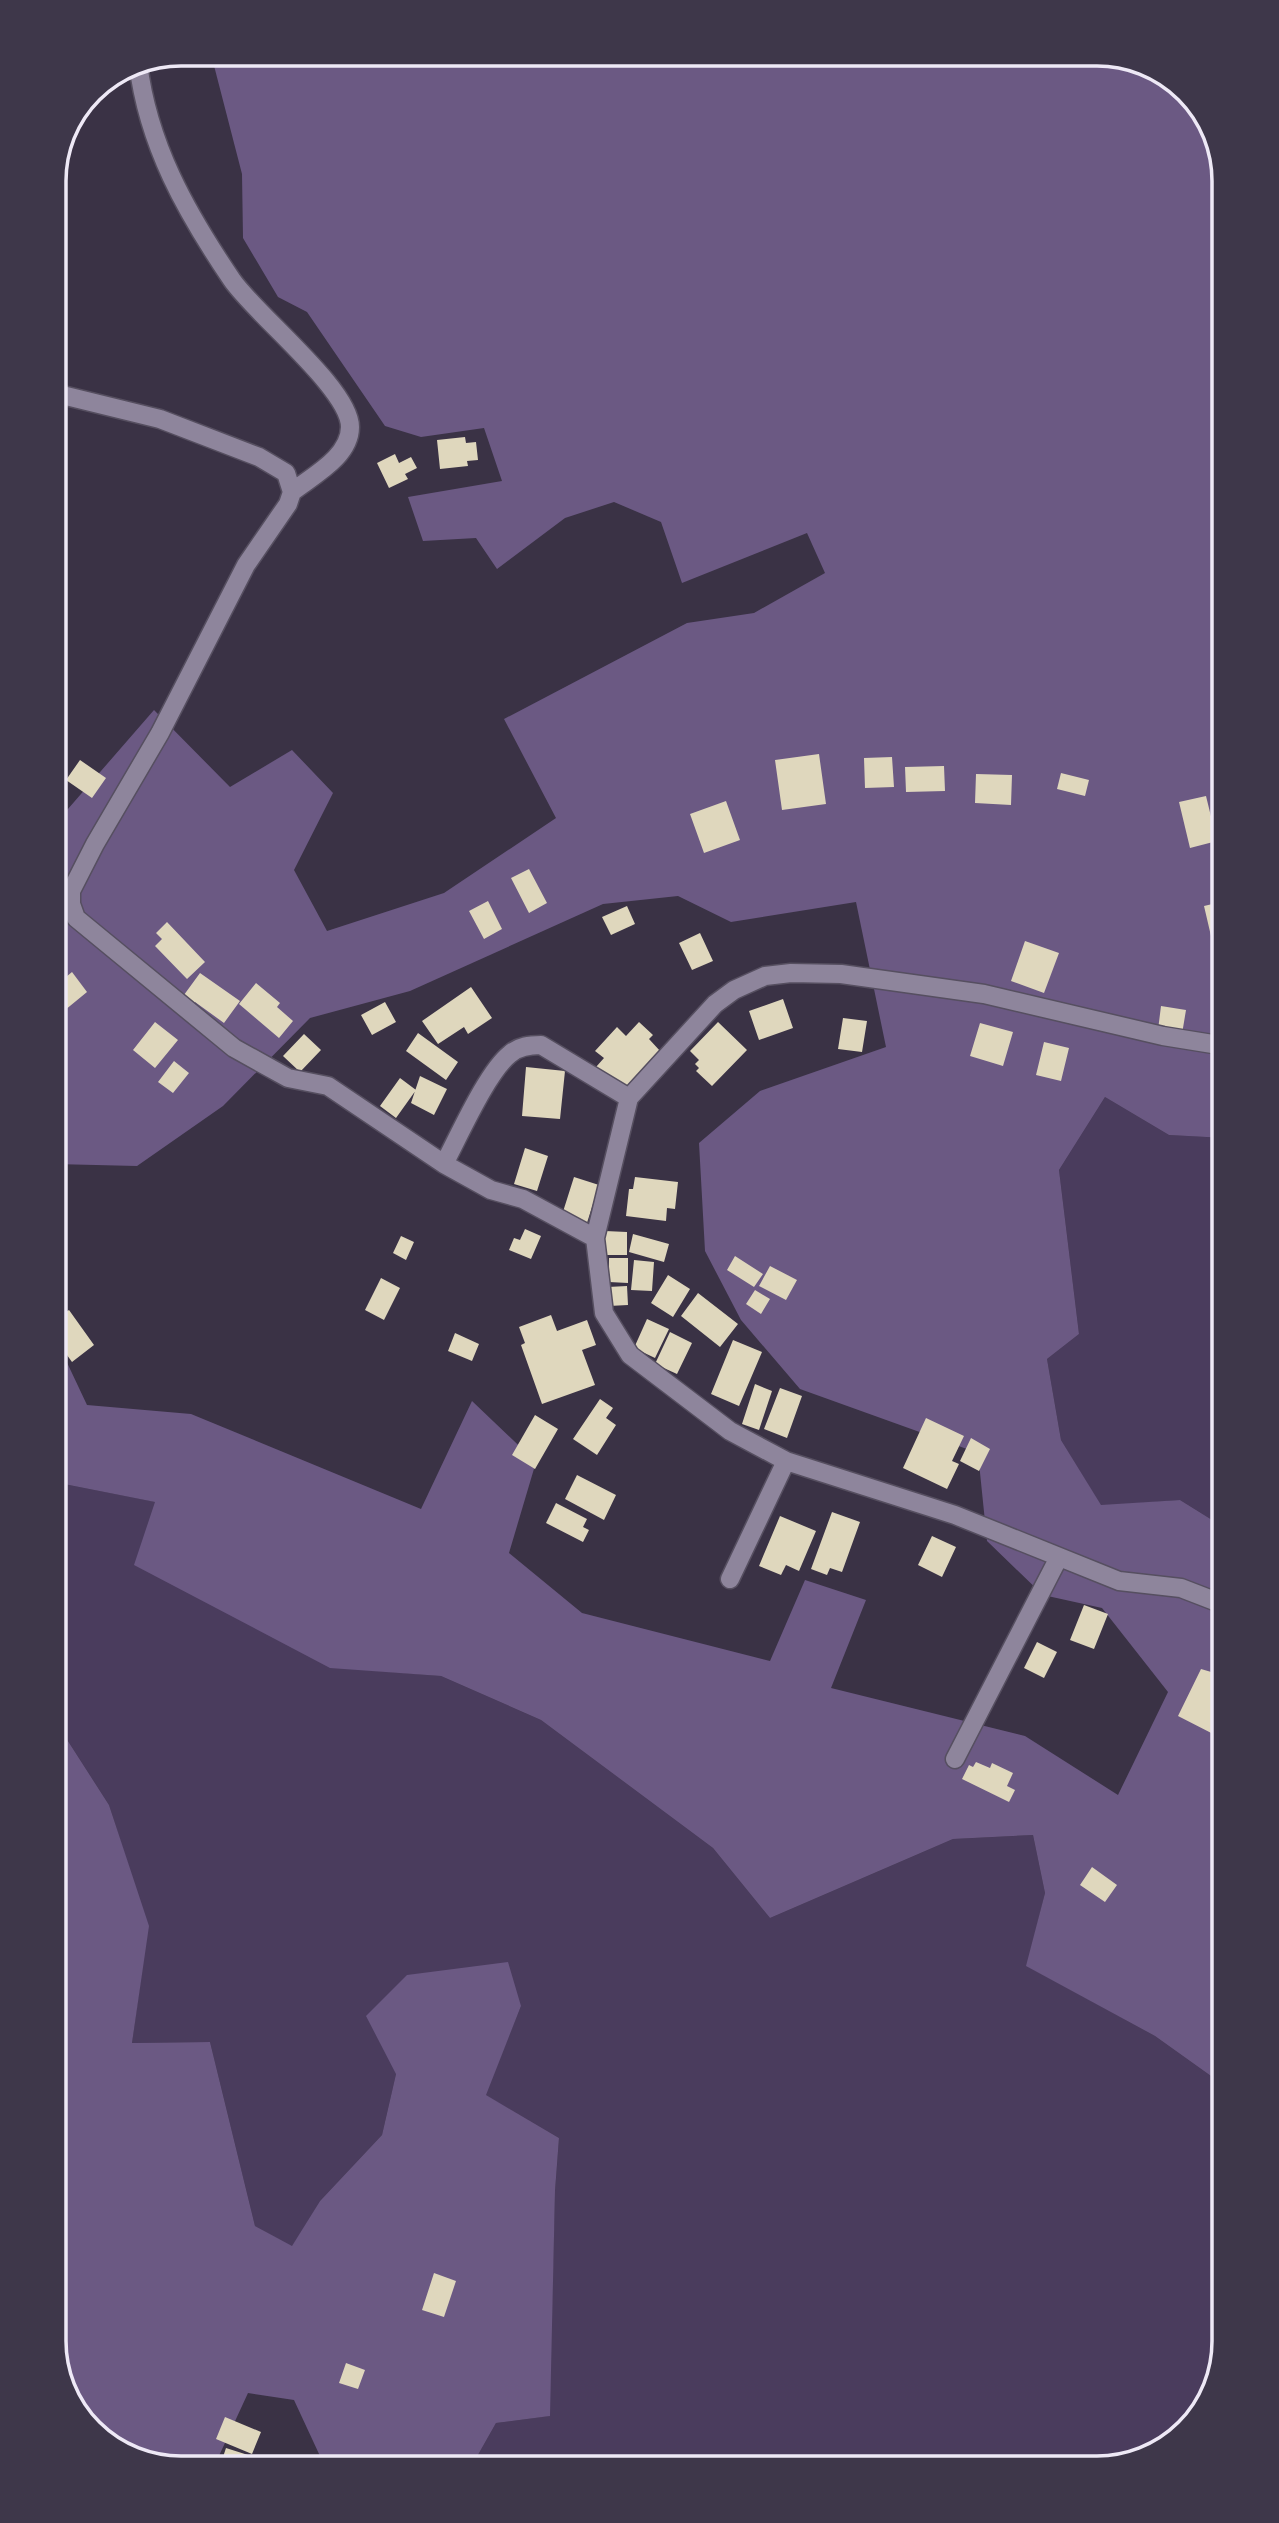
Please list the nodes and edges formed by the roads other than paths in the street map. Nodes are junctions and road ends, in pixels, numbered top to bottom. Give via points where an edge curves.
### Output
1 (140, 74) edge
2 (67, 396) edge
3 (292, 492) junction
4 (1212, 1044) edge
5 (629, 1098) junction
6 (444, 1164) junction
7 (594, 1238) junction
8 (786, 1461) junction
9 (1059, 1557) junction
10 (730, 1579) dead end
11 (1212, 1600) edge
12 (955, 1759) dead end

1 - 3 street via 158,153 209,243 251,305 310,362 344,406 350,426 346,446
2 - 3 street via 160,419 259,457 286,473
3 - 6 street via 240,575 160,733 95,844 71,891 71,904 87,930 234,1048 288,1078 328,1086
4 - 5 street via 984,995 841,974 778,974 752,981 715,1004
5 - 6 street via 541,1045 526,1045 509,1054 492,1076
5 - 7 street
6 - 7 street via 491,1190 523,1199
7 - 8 street via 604,1312 630,1355 730,1431
8 - 9 street via 921,1503
8 - 10 street
9 - 11 street via 1119,1581 1181,1588
9 - 12 street

